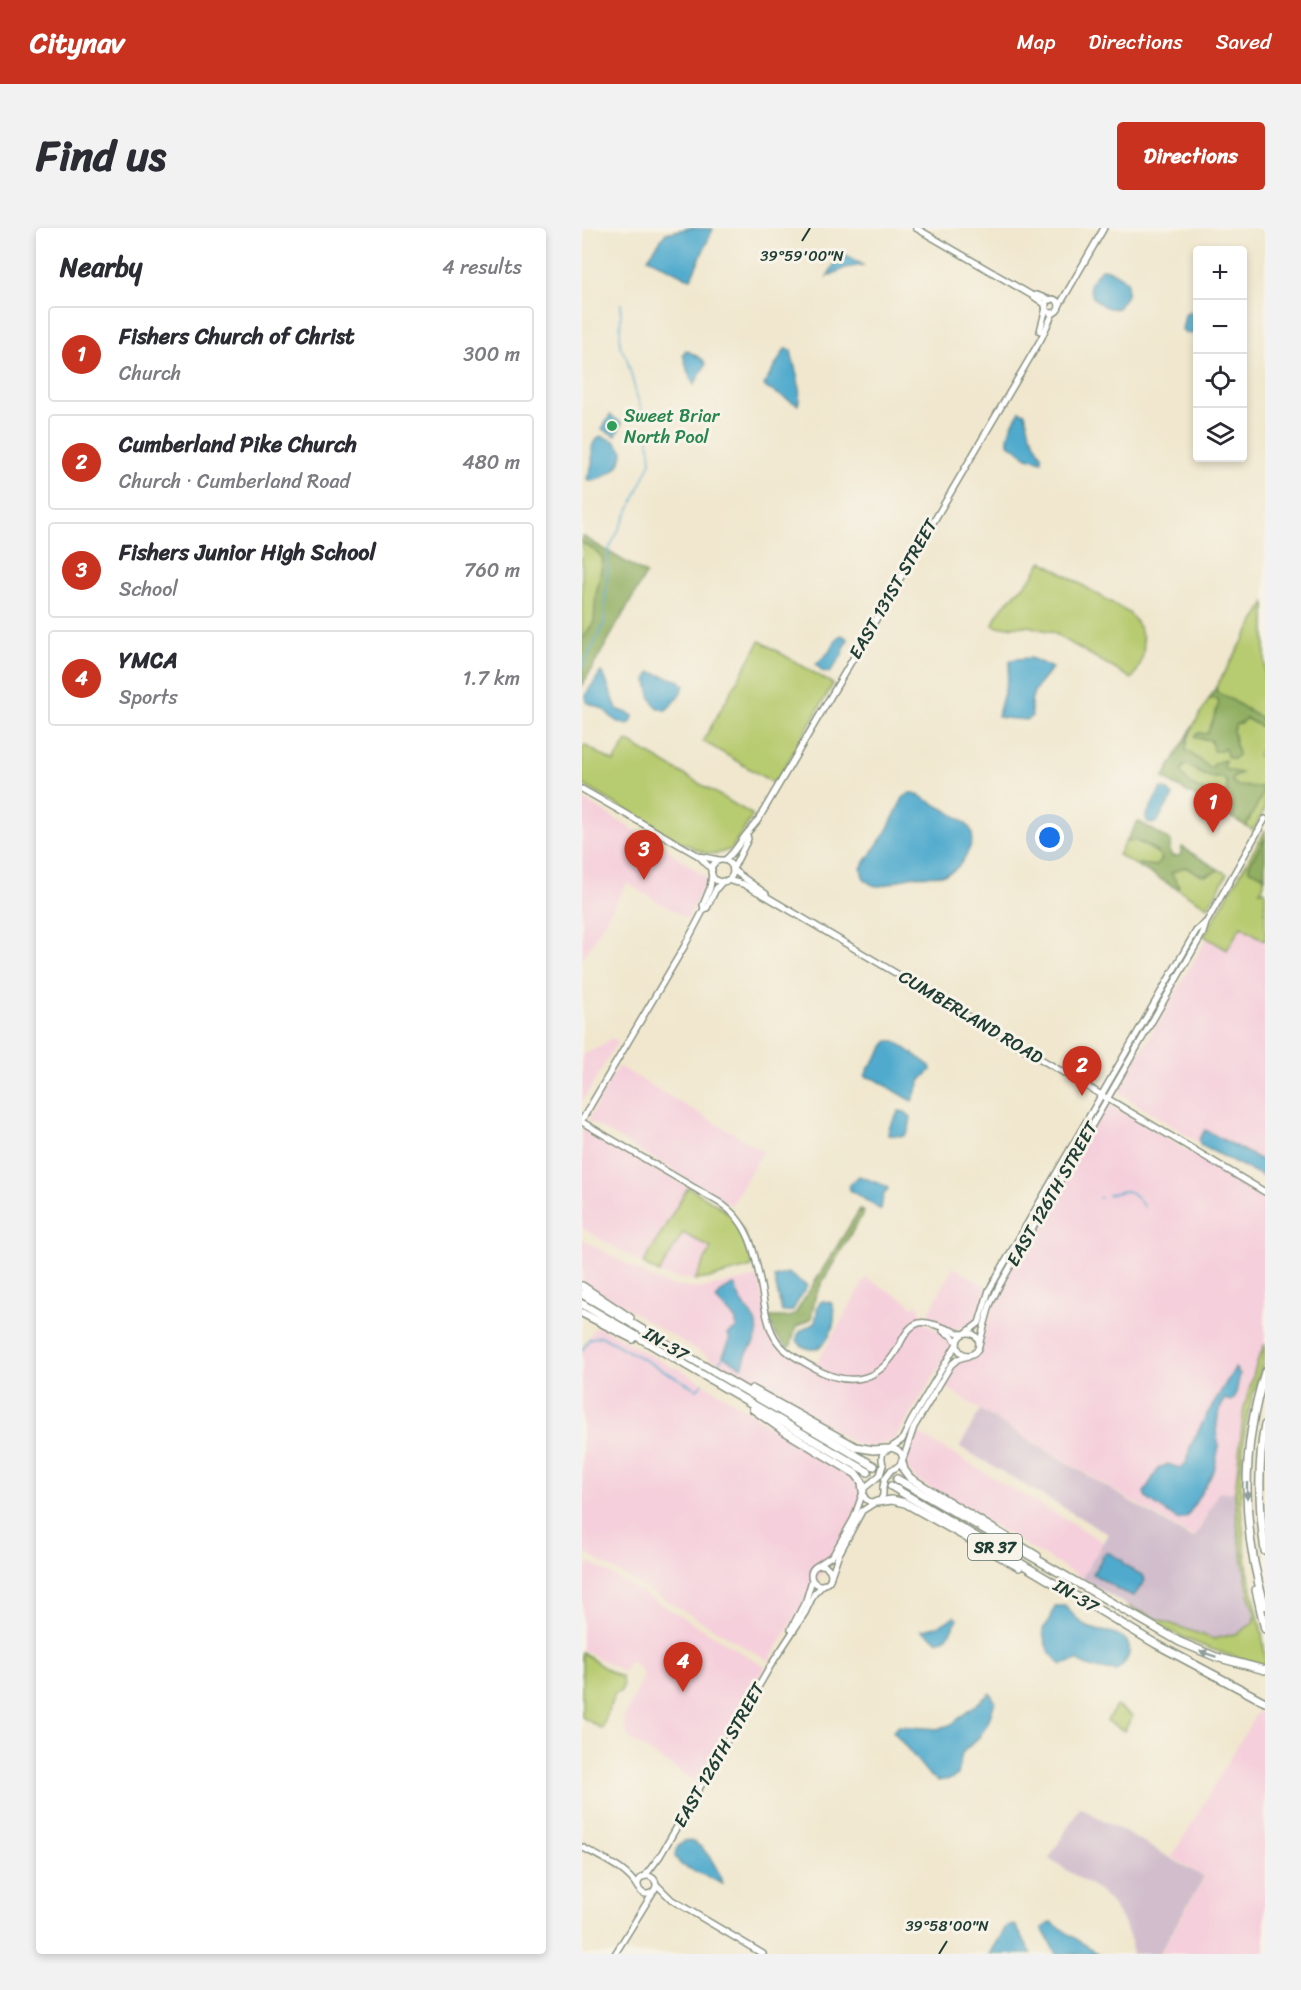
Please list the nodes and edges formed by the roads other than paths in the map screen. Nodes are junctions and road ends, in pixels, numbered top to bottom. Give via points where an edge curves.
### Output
1 (916, 228) edge
2 (1104, 228) edge
3 (1068, 289) junction
4 (1033, 296) junction
5 (1052, 300) junction
6 (1059, 306) junction
7 (1046, 307) junction
8 (1053, 313) junction
9 (1038, 341) junction
10 (582, 789) edge
11 (1265, 819) edge
12 (747, 836) junction
13 (699, 856) junction
14 (722, 860) junction
15 (733, 869) junction
16 (712, 872) junction
17 (725, 881) junction
18 (769, 898) junction
19 (704, 909) junction
20 (1104, 1096) junction
21 (582, 1121) edge
22 (1265, 1192) edge
23 (582, 1286) edge
24 (582, 1294) edge
25 (582, 1304) edge
26 (582, 1313) edge
27 (934, 1325) junction
28 (964, 1334) junction
29 (656, 1338) junction
30 (956, 1344) junction
31 (979, 1345) junction
32 (968, 1356) junction
33 (676, 1359) junction
34 (706, 1368) junction
35 (1265, 1372) edge
36 (714, 1382) junction
37 (1265, 1425) edge
38 (888, 1449) junction
39 (902, 1461) junction
40 (874, 1466) tunnel mouth
41 (868, 1472) tunnel mouth
42 (897, 1479) tunnel mouth
43 (887, 1486) junction
44 (863, 1492) junction
45 (876, 1502) junction
46 (1260, 1505) junction
47 (1265, 1534) edge
48 (1265, 1551) edge
49 (818, 1565) junction
50 (1255, 1569) junction
51 (831, 1576) junction
52 (812, 1580) junction
53 (823, 1585) junction
54 (1082, 1586) junction
55 (1092, 1606) junction
56 (1265, 1606) edge
57 (1265, 1629) edge
58 (778, 1654) junction
59 (1265, 1670) edge
60 (1265, 1702) edge
61 (582, 1847) edge
62 (660, 1856) junction
63 (617, 1868) junction
64 (644, 1877) junction
65 (656, 1883) junction
66 (639, 1890) junction
67 (652, 1893) junction
68 (672, 1900) junction
69 (638, 1915) junction
70 (615, 1954) edge
71 (763, 1954) edge

1 - 4 main road
2 - 3 main road
3 - 5 main road
3 - 6 main road
4 - 5 main road
4 - 7 main road
5 - 6 main road
5 - 7 main road
6 - 8 main road, EAST 131ST STREET
7 - 8 main road
7 - 9 main road, EAST 131ST STREET
8 - 9 main road, EAST 131ST STREET
9 - 12 main road, EAST 131ST STREET
10 - 13 main road
11 - 20 main road, EAST 126TH STREET via 1206,923 1196,931
12 - 14 main road, EAST 131ST STREET via 734,853
12 - 15 main road, EAST 131ST STREET
13 - 14 main road
13 - 16 main road
14 - 15 main road
14 - 16 main road via 714,863
15 - 17 main road
15 - 18 main road, CUMBERLAND ROAD
16 - 17 main road via 715,879
16 - 19 main road
17 - 18 main road, CUMBERLAND ROAD via 743,884
17 - 19 main road
18 - 20 main road, CUMBERLAND ROAD
19 - 21 main road
20 - 22 main road, CUMBERLAND ROAD
20 - 28 main road, EAST 126TH STREET via 989,1290 979,1323
20 - 31 main road, EAST 126TH STREET via 995,1293
21 - 27 main road via 736,1215 750,1238 771,1331 781,1346 796,1357 833,1377 864,1378 890,1360 913,1325
23 - 29 highway
24 - 29 highway, IN-37
25 - 33 highway, IN-37
26 - 33 highway
27 - 28 main road
27 - 30 main road via 952,1336
28 - 30 main road
28 - 31 main road via 975,1336
29 - 34 highway, IN-37
30 - 32 main road via 959,1352
30 - 38 main road via 902,1440
31 - 32 main road
32 - 39 main road via 951,1365 914,1427
33 - 36 highway, IN-37
34 - 38 highway via 856,1447
34 - 40 highway, IN-37
35 -> 50 highway via 1247,1465 1248,1525
36 - 41 highway, IN-37
36 - 44 highway via 781,1429 856,1474
37 - 46 highway
38 - 39 main road via 899,1451
38 - 44 main road, bridge via 882,1455 881,1473
39 - 43 main road, bridge via 885,1478
39 - 54 highway via 910,1478
42 - 54 highway, IN-37 / SR 37
43 - 45 main road
43 - 55 highway, IN-37 / SR 37
44 - 45 main road via 866,1500
44 - 49 main road via 836,1551
45 - 51 main road via 862,1511
45 - 55 highway via 905,1503
46 - 47 highway
46 - 48 highway
49 - 51 main road via 827,1567
49 - 52 main road via 812,1571
50 - 56 highway
50 - 57 highway
51 - 53 main road
52 - 53 main road
52 - 58 main road, EAST 126TH STREET
53 - 58 main road, EAST 126TH STREET
59 -> 54 highway, IN-37 / SR 37 via 1192,1648
55 - 60 highway, IN-37 / SR 37
58 - 62 main road, EAST 126TH STREET
61 - 63 main road
62 - 64 main road, EAST 126TH STREET
62 - 65 main road, EAST 126TH STREET
63 - 64 main road
63 - 66 main road
64 - 65 main road via 652,1877
64 - 66 main road via 638,1882
65 - 67 main road
65 - 68 main road
66 - 67 main road via 646,1895
66 - 69 main road via 642,1900
67 - 68 main road
67 - 69 main road
68 - 71 main road
69 - 70 main road

